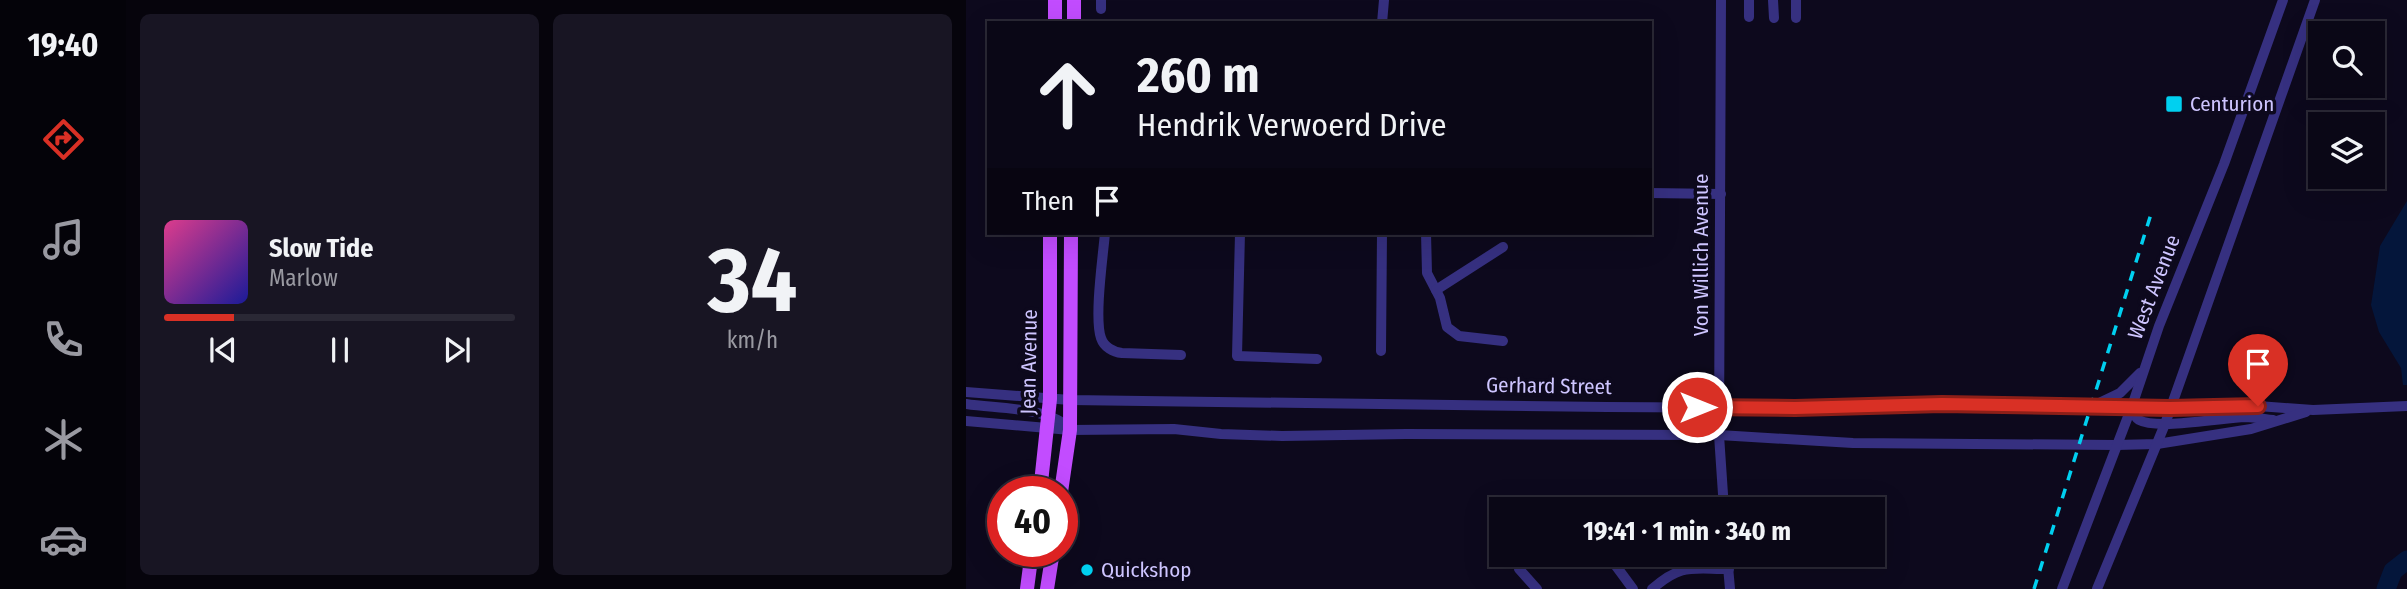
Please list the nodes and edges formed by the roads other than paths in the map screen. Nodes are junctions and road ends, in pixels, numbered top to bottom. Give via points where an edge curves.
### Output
1 (1055, 0) edge
2 (1074, 0) edge
3 (1384, 0) edge
4 (1721, 0) edge
5 (1749, 0) edge
6 (1773, 0) edge
7 (1796, 0) edge
8 (2283, 0) edge
9 (2315, 0) edge
10 (1749, 17) dead end
11 (1774, 18) dead end
12 (1796, 18) dead end
13 (1055, 21) edge
14 (1074, 21) edge
15 (1382, 21) edge
16 (1652, 193) edge
17 (1721, 194) junction
18 (1051, 235) edge
19 (1072, 235) edge
20 (1105, 235) edge
21 (1240, 235) edge
22 (1382, 235) edge
23 (1426, 235) edge
24 (1503, 247) dead end
25 (1436, 290) junction
26 (1503, 341) dead end
27 (1381, 351) dead end
28 (1181, 355) dead end
29 (1317, 359) dead end
30 (2144, 369) junction
31 (966, 392) edge
32 (1050, 399) junction
33 (1070, 400) junction
34 (966, 404) edge
35 (2132, 406) junction
36 (2403, 406) edge
37 (1720, 407) junction
38 (2088, 407) junction
39 (2170, 408) junction
40 (2313, 410) junction
41 (966, 421) edge
42 (2276, 421) junction
43 (1049, 422) junction
44 (2165, 424) junction
45 (1070, 429) junction
46 (1719, 435) junction
47 (2157, 444) junction
48 (2116, 445) junction
49 (1042, 476) edge
50 (1063, 476) edge
51 (1723, 497) edge
52 (1030, 567) edge
53 (1050, 567) edge
54 (1617, 567) edge
55 (1520, 569) dead end
56 (1729, 569) joint
57 (1027, 589) edge
58 (1047, 589) edge
59 (1537, 589) edge
60 (1633, 589) edge
61 (1652, 589) edge
62 (1730, 589) edge
63 (2062, 589) edge
64 (2097, 589) edge

1 - 13 main road
2 - 14 main road
3 - 15 street
4 - 17 street, Von Willich Avenue
5 - 10 street
6 - 11 street
7 - 12 street
8 - 30 street, West Avenue
9 - 39 street
16 - 17 street
17 - 37 street, Von Willich Avenue
18 - 32 main road, Jean Avenue
19 - 33 main road, Jean Avenue
20 - 28 street via 1099,307 1102,342 1122,354
21 - 29 street via 1237,356
22 - 27 street
23 - 25 street via 1427,273
24 - 25 street
25 - 26 street via 1452,332
30 - 35 street, West Avenue
30 - 38 street via 2120,393
31 - 32 street, Gerhard Street
32 - 33 street, Gerhard Street
32 - 43 main road, Jean Avenue
33 - 37 street, Gerhard Street
33 - 45 main road, Jean Avenue
34 - 43 street
35 - 38 street, Gerhard Street
35 - 39 street, Gerhard Street
35 - 44 street via 2140,421
35 - 48 street, West Avenue
36 - 40 street
37 - 38 street, Gerhard Street
37 - 46 street, Von Willich Avenue
39 - 40 street, Gerhard Street
39 - 44 street
40 - 42 street
41 - 43 street
42 - 44 street via 2248,417
42 - 47 street
43 - 45 street
43 - 49 main road, Jean Avenue
44 - 47 street
45 - 46 street via 1282,436
45 - 50 main road, Jean Avenue
46 - 48 street via 1853,443
46 - 51 street, Von Willich Avenue
47 - 48 street
47 - 64 street
48 - 63 street, West Avenue
52 - 57 main road
53 - 58 main road
54 - 60 street
55 - 59 street
56 - 61 street via 1680,570
56 - 62 street

